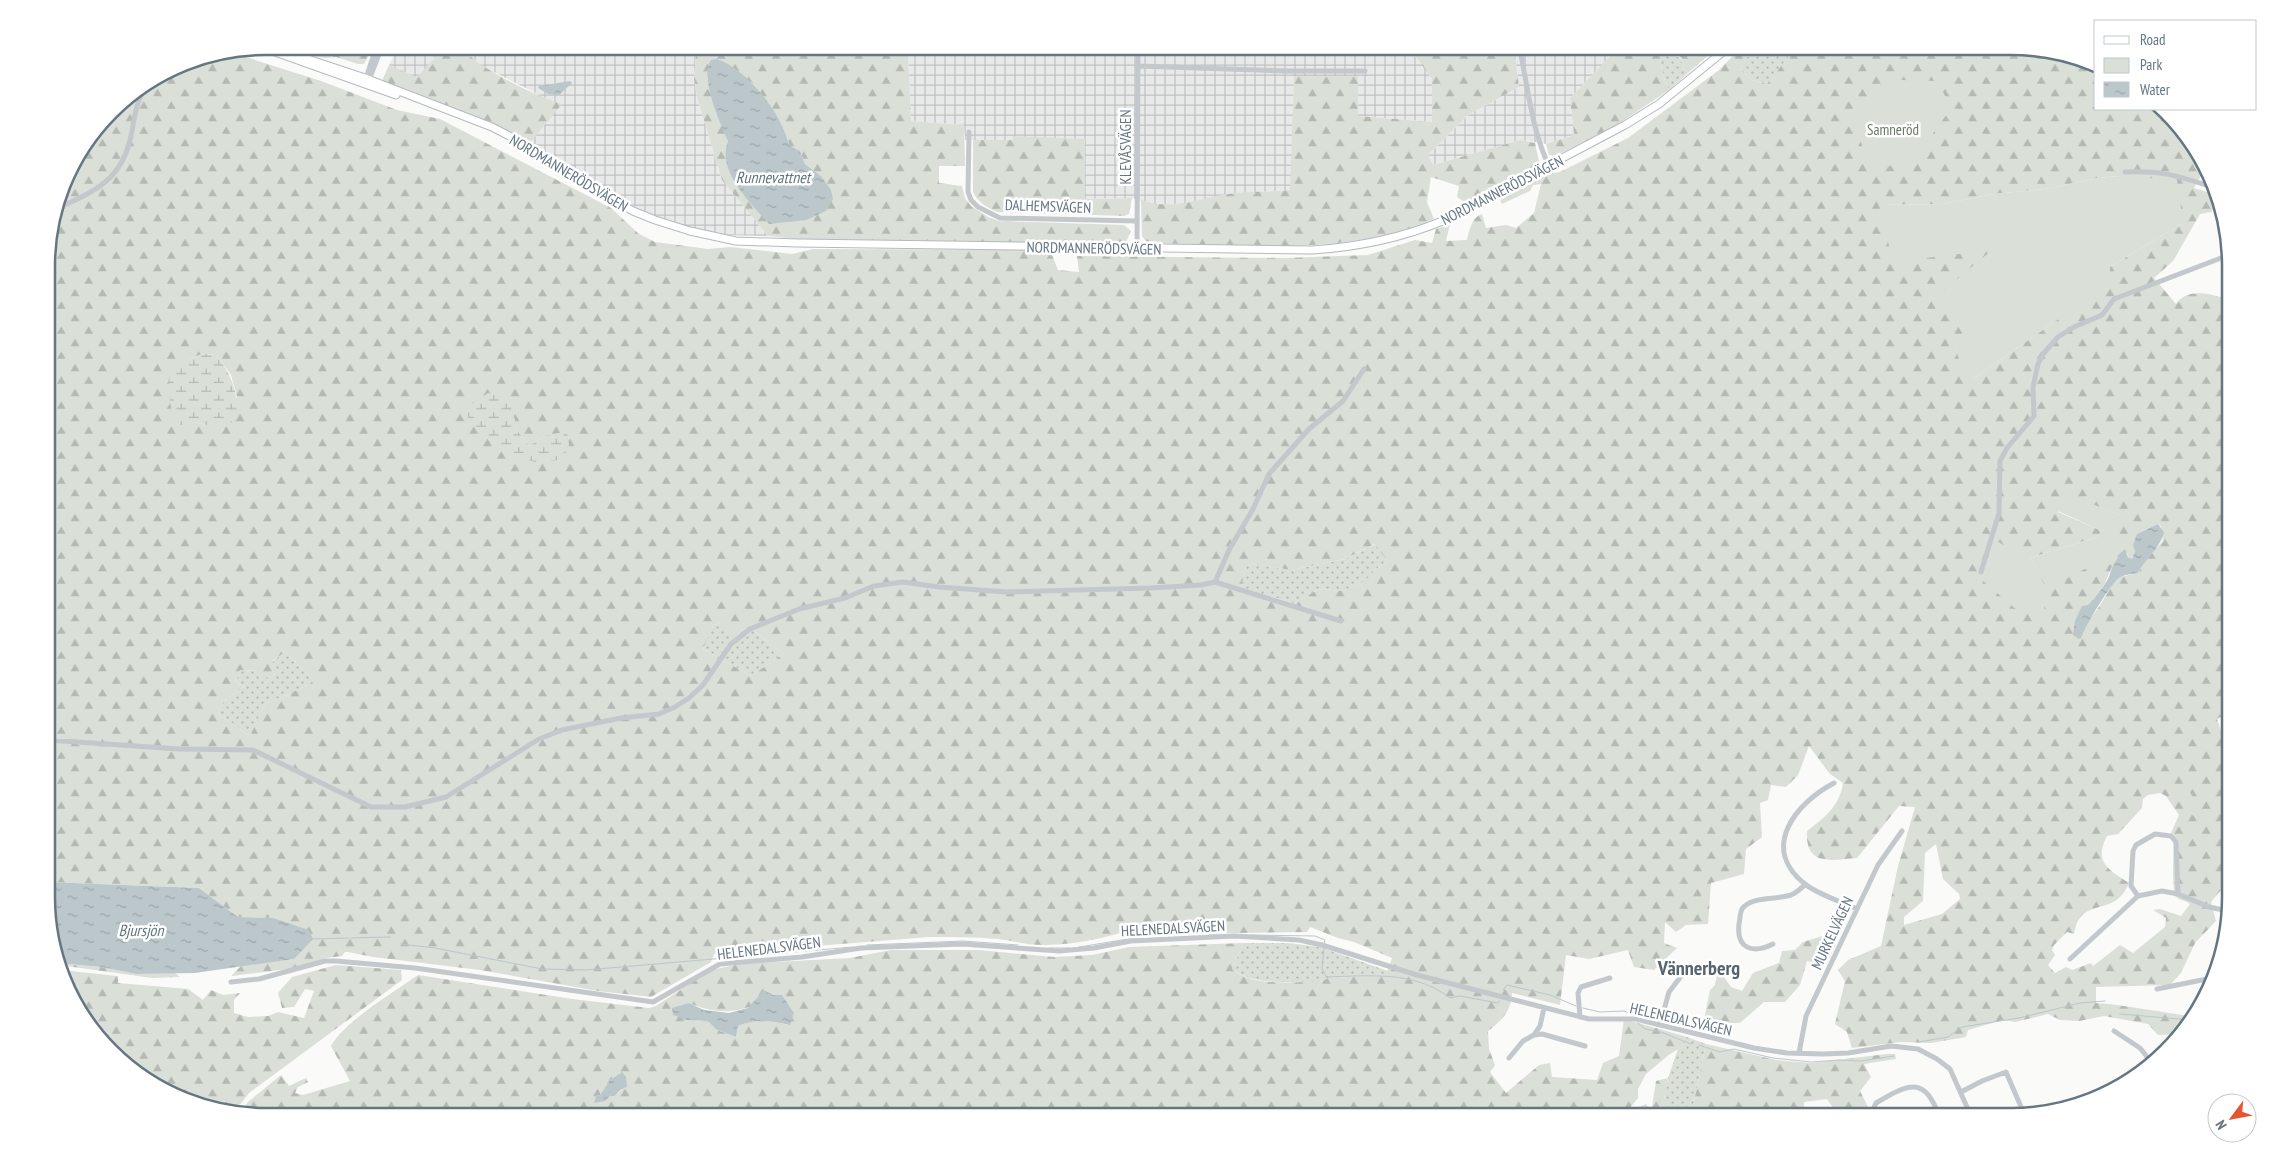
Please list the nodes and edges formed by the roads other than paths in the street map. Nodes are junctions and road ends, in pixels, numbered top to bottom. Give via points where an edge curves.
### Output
1 (286, 55) edge
2 (294, 55) edge
3 (374, 55) edge
4 (1138, 55) edge
5 (1521, 55) edge
6 (1719, 55) edge
7 (1138, 66) junction
8 (1366, 71) dead end
9 (366, 81) junction
10 (139, 98) edge
11 (969, 132) dead end
12 (1549, 166) junction
13 (2125, 172) dead end
14 (2205, 184) edge
15 (64, 206) edge
16 (1137, 221) junction
17 (1138, 249) junction
18 (2222, 258) edge
19 (1364, 369) dead end
20 (1981, 572) dead end
21 (1215, 582) junction
22 (1340, 621) dead end
23 (55, 740) edge
24 (1834, 783) dead end
25 (1902, 831) dead end
26 (1806, 885) junction
27 (2178, 894) junction
28 (2138, 896) junction
29 (1857, 909) junction
30 (2222, 910) edge
31 (1773, 944) dead end
32 (2070, 959) dead end
33 (1682, 975) dead end
34 (1610, 978) dead end
35 (2205, 979) edge
36 (231, 982) dead end
37 (2157, 989) dead end
38 (1544, 1008) junction
39 (1580, 1017) junction
40 (1660, 1024) junction
41 (2114, 1030) dead end
42 (1534, 1035) junction
43 (1585, 1046) dead end
44 (1799, 1053) junction
45 (1509, 1058) dead end
46 (2148, 1058) edge
47 (1961, 1092) junction
48 (1874, 1108) edge
49 (1936, 1108) edge
50 (1968, 1108) edge
51 (2022, 1108) edge

1 - 9 main road, NORDMANNERÖDSVÄGEN
2 - 9 main road, NORDMANNERÖDSVÄGEN
3 - 9 street
4 - 7 street, KLEVÅSVÄGEN
5 - 12 street via 1535,122
6 - 12 main road, NORDMANNERÖDSVÄGEN via 1659,104
7 - 8 street
7 - 16 street, KLEVÅSVÄGEN
9 - 17 main road, NORDMANNERÖDSVÄGEN via 492,127 633,211 720,238 807,243
10 - 15 street via 130,144 121,167 90,194
11 - 16 street, DALHEMSVÄGEN via 968,192 971,200 988,213 1000,218
12 - 17 main road, NORDMANNERÖDSVÄGEN via 1446,220 1380,242 1312,250
13 - 14 street via 2168,173
16 - 17 street, KLEVÅSVÄGEN
18 - 20 street via 2114,300 2102,315 2058,337 2046,350 2034,375 2034,416 2000,461 1999,513
19 - 21 street via 1343,402 1309,429 1268,474
21 - 22 street
21 - 23 street via 1150,588 1007,592 904,582 874,586 845,598 799,609 750,629 731,644 702,685 675,707 659,714 562,730 539,739 446,797 405,807 371,807 253,750 179,749
24 - 26 street via 1804,803 1785,833 1786,858
25 - 29 street, MURKELVÄGEN via 1883,857
26 - 29 street
26 - 31 street via 1793,894 1748,903 1741,910 1740,941 1747,947 1762,950
27 - 28 street via 2162,891
27 - 28 street via 2176,842 2171,836 2155,834 2136,845 2133,851 2131,886
27 - 30 street
28 - 32 street
29 - 44 street, MURKELVÄGEN via 1806,1016
33 - 40 street via 1669,992
34 - 39 street via 1581,987 1578,993
35 - 37 street
36 - 38 street, HELENEDALSVÄGEN via 259,979 336,961 415,968 653,1002 720,964 861,948 962,944 1059,951 1131,941 1235,936 1324,945 1417,975
38 - 39 street, HELENEDALSVÄGEN
38 - 42 street via 1540,1026
39 - 40 street, HELENEDALSVÄGEN via 1597,1020 1624,1018
40 - 44 street, HELENEDALSVÄGEN via 1754,1048
41 - 46 street via 2140,1048
42 - 43 street via 1542,1034
42 - 45 street
44 - 47 street, HELENEDALSVÄGEN via 1848,1053 1891,1046 1912,1048 1946,1065
47 - 50 street, HELENEDALSVÄGEN
47 - 51 street via 2006,1072
48 - 49 street via 1876,1103 1905,1089 1918,1087 1927,1091

